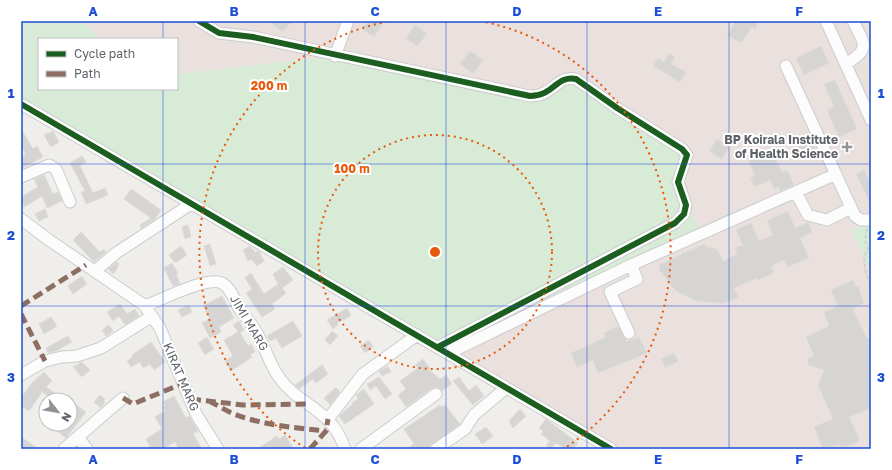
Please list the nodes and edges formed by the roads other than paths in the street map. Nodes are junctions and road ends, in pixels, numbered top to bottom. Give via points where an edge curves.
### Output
1 (199, 21) edge
2 (348, 21) edge
3 (826, 21) edge
4 (853, 21) edge
5 (335, 56) junction
6 (846, 64) junction
7 (786, 66) dead end
8 (21, 104) edge
9 (871, 120) edge
10 (836, 174) junction
11 (21, 177) edge
12 (796, 192) junction
13 (70, 202) dead end
14 (191, 204) junction
15 (851, 208) junction
16 (21, 219) edge
17 (869, 221) edge
18 (631, 265) junction
19 (95, 271) junction
20 (144, 305) junction
21 (152, 316) junction
22 (629, 333) dead end
23 (417, 335) junction
24 (438, 347) junction
25 (449, 353) junction
26 (21, 375) edge
27 (506, 388) junction
28 (436, 394) dead end
29 (123, 398) dead end
30 (328, 419) junction
31 (78, 437) junction
32 (64, 449) edge
33 (87, 449) edge
34 (218, 449) edge
35 (345, 449) edge
36 (361, 449) edge
37 (436, 449) edge
38 (610, 449) edge

1 - 5 street via 219,33 253,37
2 - 5 street
3 - 6 street
4 - 6 street via 863,42 863,48 861,54
5 - 24 street via 530,96 548,93 569,77 576,79 682,149 687,155 678,182 686,205 684,214 675,223
6 - 9 street
7 - 10 street
8 - 14 street
10 - 12 street
10 - 15 street
11 - 13 street via 49,165 56,169
12 - 15 street via 808,215 827,220
12 - 18 street
14 - 19 street via 116,253
14 - 23 street
15 - 17 street via 857,219
16 - 19 street
18 - 22 street via 637,279 610,292
18 - 25 street
19 - 20 street
20 - 21 street, KIRAT MARG
20 - 30 street, JIMI MARG via 201,284 214,281 222,283 229,289 257,333 278,376 290,389
21 - 26 street via 101,348 77,356 45,361
21 - 34 street, KIRAT MARG via 160,328 196,414
23 - 24 street
23 - 30 street via 363,374
24 - 25 street
25 - 27 street
27 - 37 street via 474,415 464,429
27 - 38 street
28 - 36 street
29 - 31 street
30 - 35 street, JIMI MARG via 339,433
31 - 32 street
31 - 33 street

